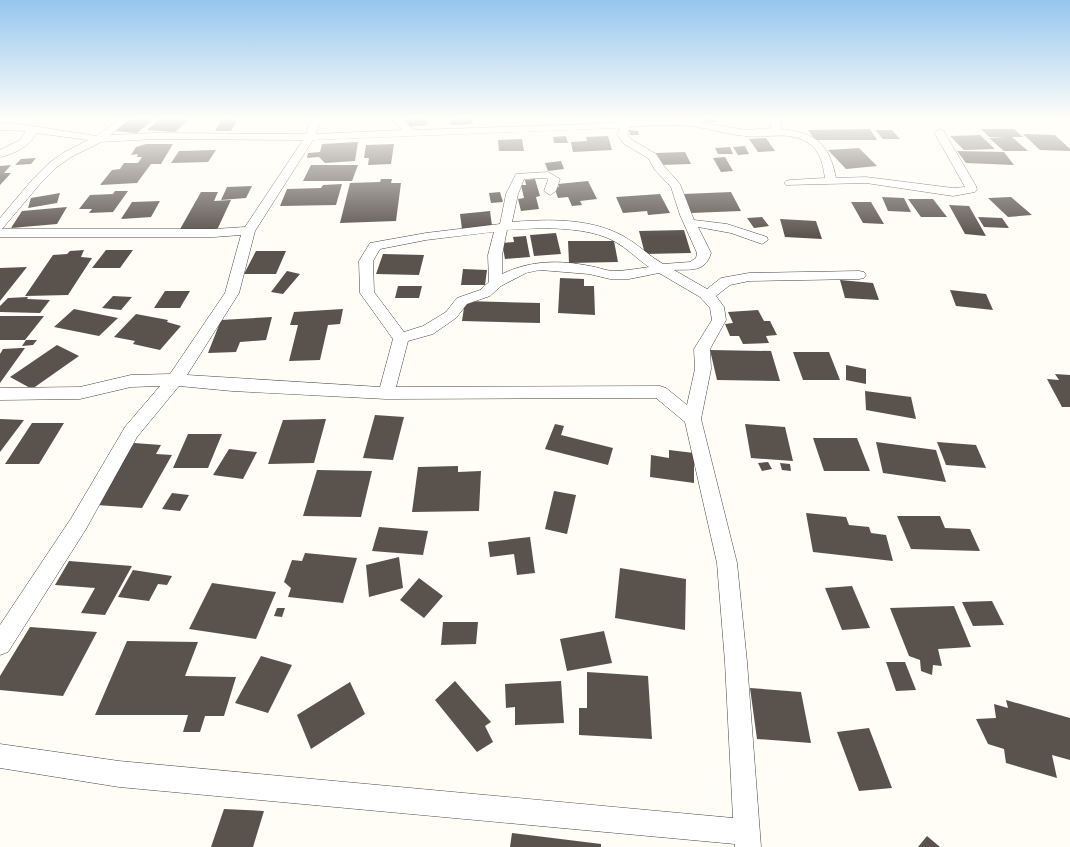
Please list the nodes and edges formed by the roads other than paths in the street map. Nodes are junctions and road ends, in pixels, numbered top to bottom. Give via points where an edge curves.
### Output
1 (62, 159) edge
2 (296, 159) edge
3 (653, 159) edge
4 (826, 159) edge
5 (954, 159) edge
6 (831, 181) junction
7 (790, 183) dead end
8 (550, 191) dead end
9 (690, 223) junction
10 (0, 226) edge
11 (503, 227) junction
12 (249, 231) junction
13 (0, 233) edge
14 (762, 240) dead end
15 (661, 269) junction
16 (859, 275) dead end
17 (496, 283) junction
18 (707, 296) junction
19 (401, 338) junction
20 (175, 380) junction
21 (386, 393) junction
22 (0, 394) edge
23 (693, 419) junction
24 (0, 644) edge
25 (0, 756) edge
26 (748, 839) edge

1 - 10 street via 36,182
2 - 12 street
3 - 9 street via 676,186
4 - 6 street
5 - 6 street via 971,190 953,192 866,180
6 - 7 street
8 - 11 street via 554,179 548,175 520,176
9 - 14 street via 718,225
9 - 15 street via 704,253 702,260 693,266
11 - 15 street via 565,225 589,228 628,243
11 - 17 street via 495,255
11 - 19 street via 414,237 375,246 366,261 367,293
12 - 13 street
12 - 20 street via 232,293
15 - 17 street via 629,275 610,275 589,270 540,266 522,270
15 - 18 street via 688,281
16 - 18 street via 749,277 726,281
17 - 19 street via 485,293 462,301 451,315 428,330
18 - 23 street via 717,306 719,320 702,349 703,368
19 - 21 street
20 - 21 street
20 - 22 street via 131,381 80,393
20 - 24 street via 131,432 79,523
21 - 23 street via 660,392
23 - 26 street via 727,563
25 - 26 street via 119,774 509,812

